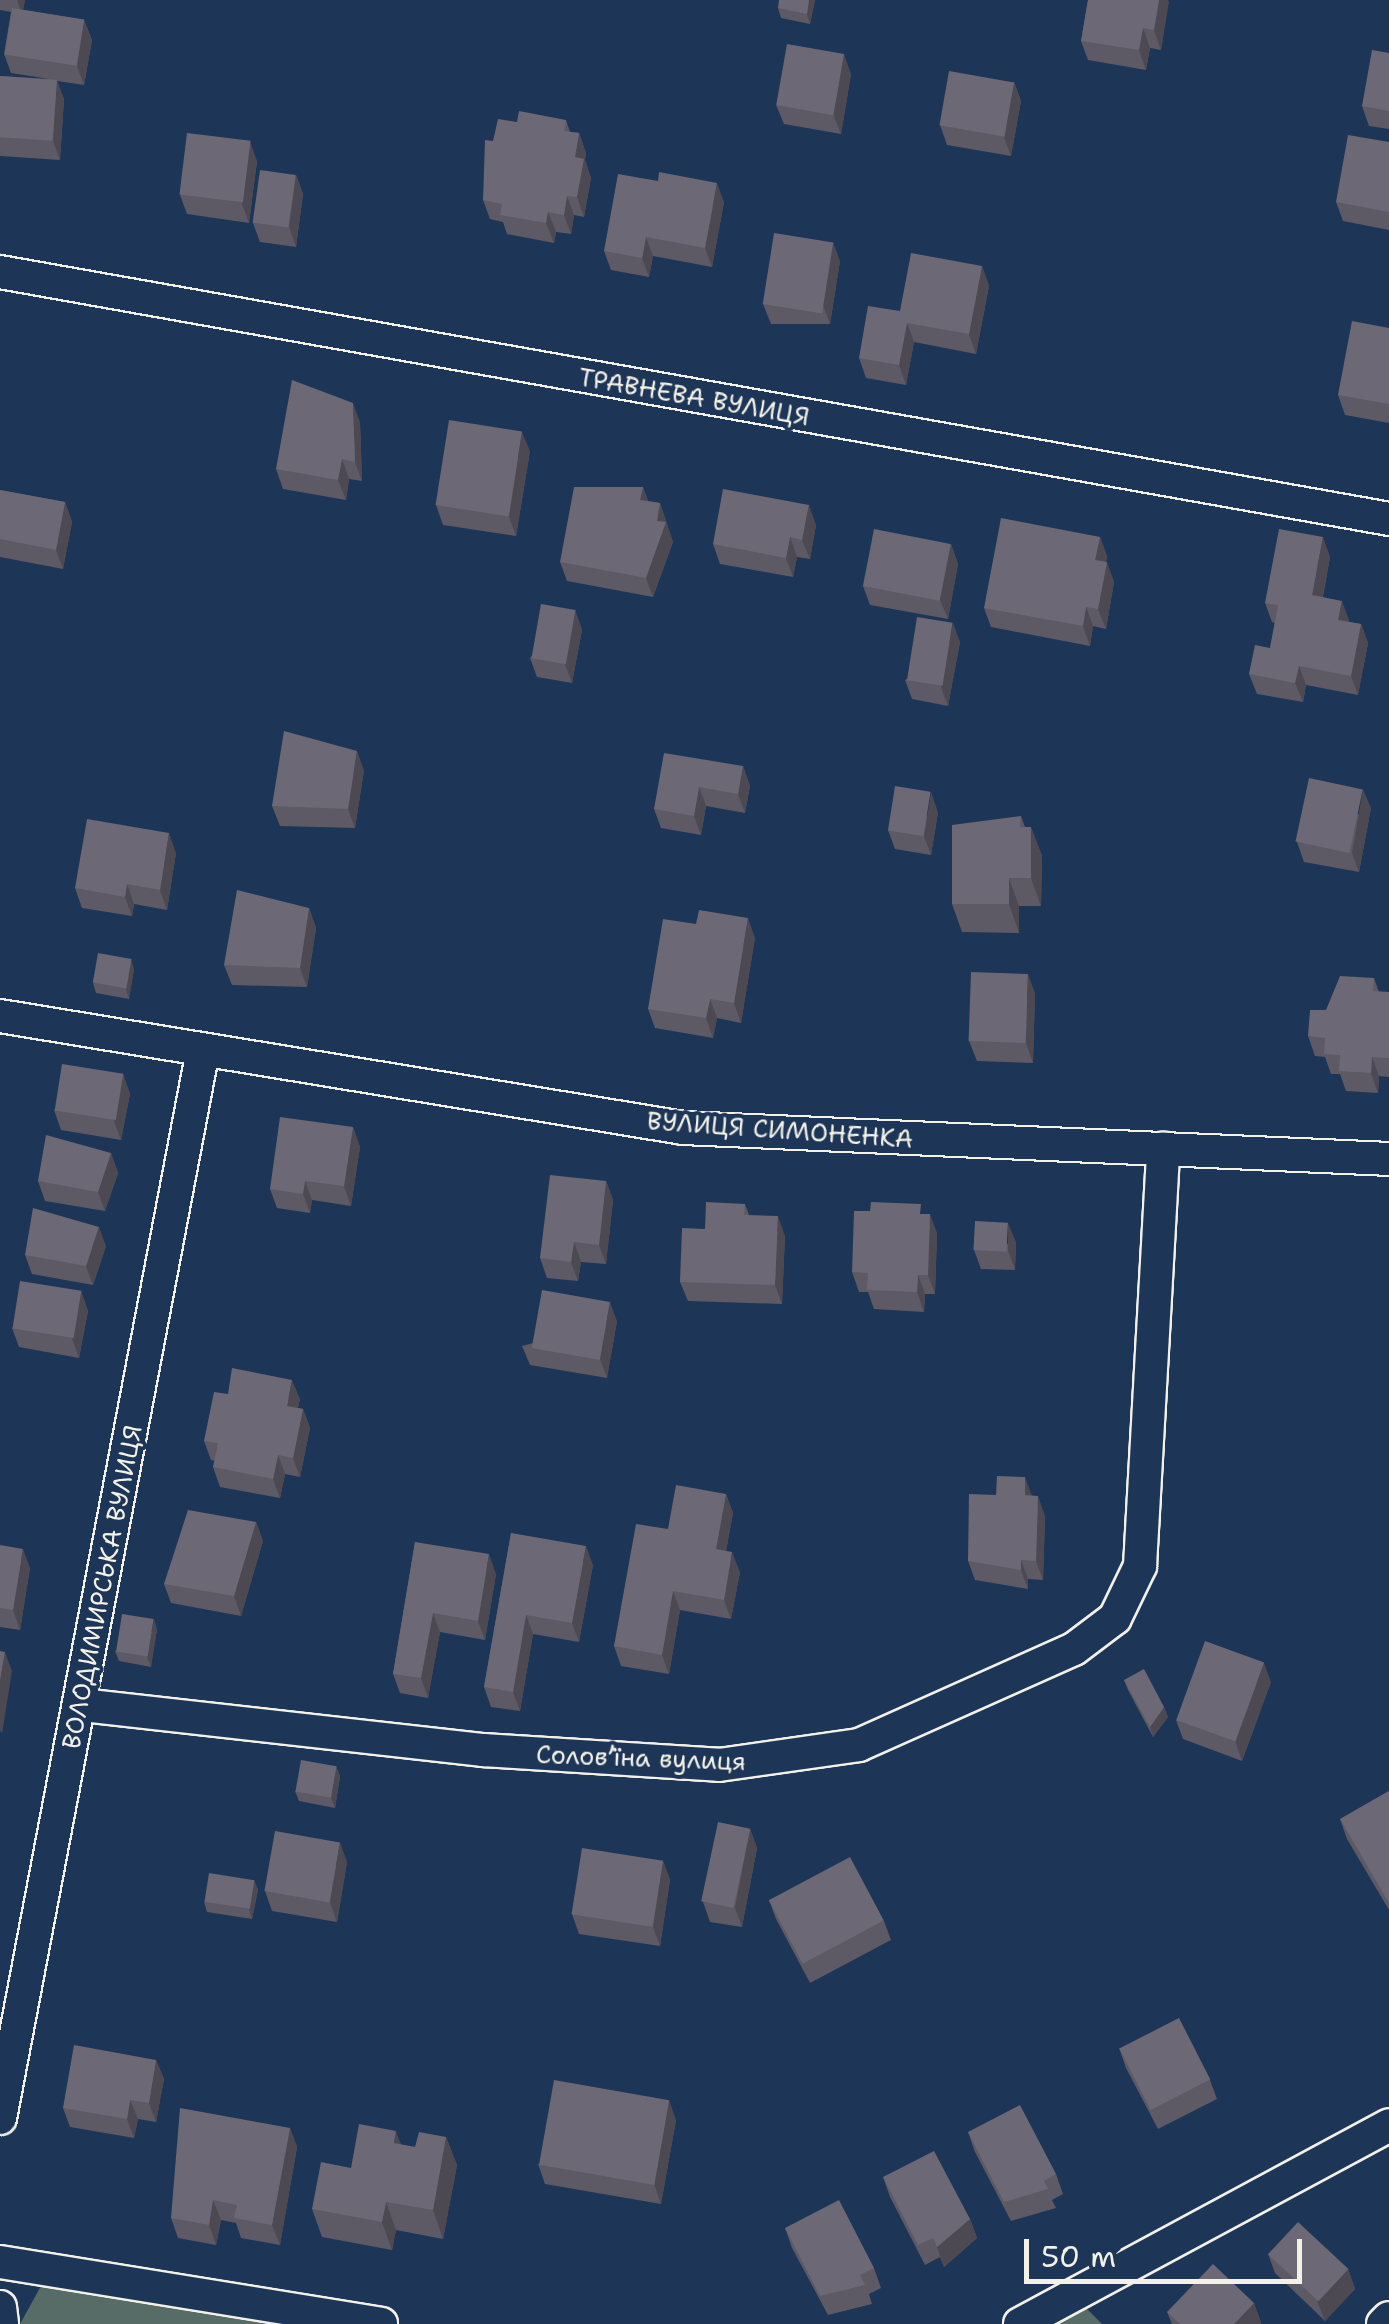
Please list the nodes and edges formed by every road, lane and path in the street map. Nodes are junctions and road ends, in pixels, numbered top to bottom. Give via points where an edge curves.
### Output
1 (0, 272) edge
2 (1389, 519) edge
3 (0, 1016) edge
4 (202, 1054) junction
5 (1162, 1149) junction
6 (1389, 1158) edge
7 (80, 1706) junction
8 (0, 2118) edge
9 (1389, 2124) edge
10 (0, 2262) edge
11 (0, 2307) edge
12 (1389, 2318) edge
13 (2, 2324) edge
14 (381, 2324) edge
15 (1020, 2324) edge
16 (1383, 2324) edge

1 - 2 street, ТРАВНЕВА ВУЛИЦЯ
3 - 4 street, ВУЛИЦЯ СИМОНЕНКА
4 - 5 street, ВУЛИЦЯ СИМОНЕНКА via 683,1128
4 - 7 street, ВОЛОДИМИРСЬКА ВУЛИЦЯ
5 - 6 street, ВУЛИЦЯ СИМОНЕНКА
5 - 7 street, Соловʼїна вулиця via 1140,1566 1116,1618 1074,1649 860,1746 719,1765 483,1750
7 - 8 street, ВОЛОДИМИРСЬКА ВУЛИЦЯ
9 - 15 street
10 - 14 street
11 - 13 street
12 - 16 street

